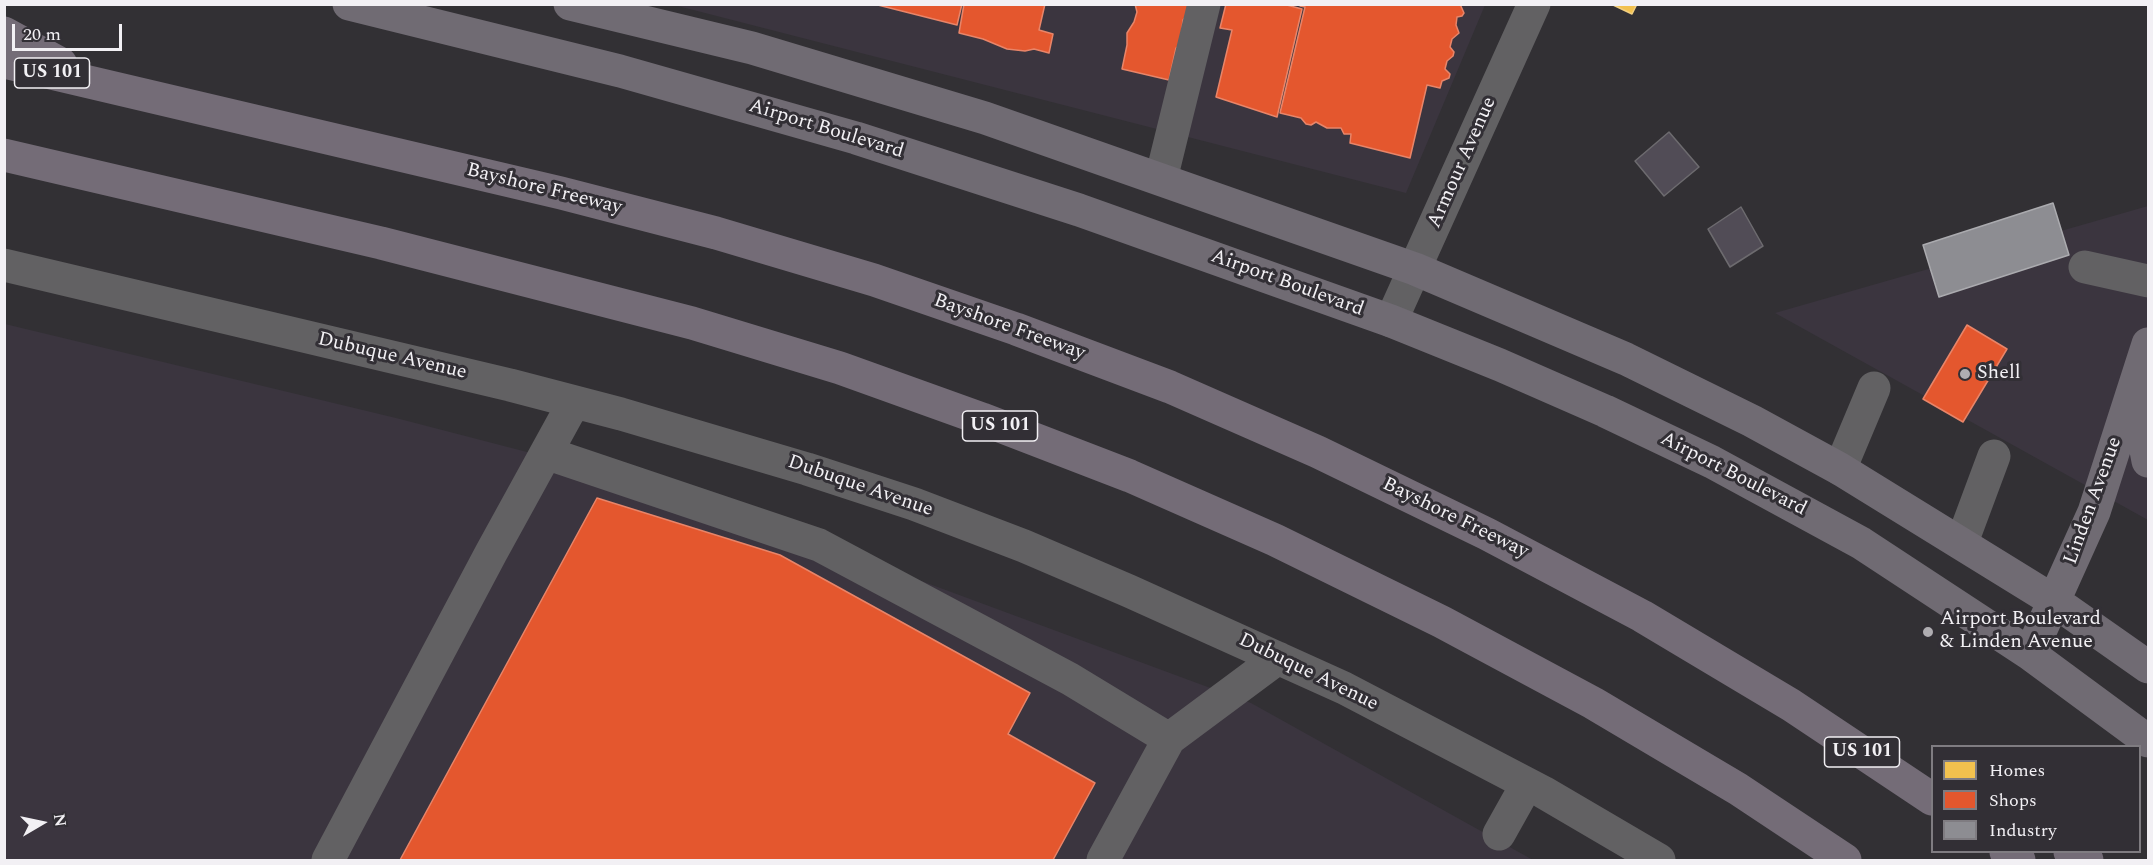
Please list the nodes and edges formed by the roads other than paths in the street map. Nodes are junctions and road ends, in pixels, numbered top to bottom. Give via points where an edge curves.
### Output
1 (349, 4) edge
2 (1204, 4) edge
3 (1534, 4) edge
4 (578, 5) edge
5 (4, 33) edge
6 (4, 62) edge
7 (100, 85) junction
8 (4, 155) edge
9 (4, 160) edge
10 (83, 173) junction
11 (1161, 179) junction
12 (4, 265) edge
13 (2085, 267) dead end
14 (1415, 269) junction
15 (2148, 281) edge
16 (1391, 321) junction
17 (2148, 344) edge
18 (2134, 387) junction
19 (1874, 388) dead end
20 (574, 402) junction
21 (546, 453) junction
22 (1994, 456) dead end
23 (2148, 461) edge
24 (1840, 469) junction
25 (1962, 542) junction
26 (2054, 601) junction
27 (2030, 654) junction
28 (1278, 658) junction
29 (2148, 667) edge
30 (1791, 705) junction
31 (1169, 740) junction
32 (2148, 741) edge
33 (1931, 778) edge
34 (1527, 784) junction
35 (1931, 798) edge
36 (1499, 834) dead end
37 (2072, 853) edge
38 (328, 861) edge
39 (1103, 861) edge
40 (1659, 861) edge
41 (1845, 861) edge
42 (2087, 861) edge

1 - 16 main road, Airport Boulevard via 620,71 856,138 1079,210
2 - 11 street
3 - 14 street, Armour Avenue
4 - 11 main road via 752,48 872,83
5 - 7 highway
6 - 7 highway, Bayshore Freeway / US 101
7 - 30 highway, Bayshore Freeway / US 101 via 561,193 705,231 874,280 1016,329 1170,387 1318,452 1487,534 1642,616
8 - 10 highway, US 101
9 - 10 highway
10 - 41 highway, US 101 via 392,246 692,323 840,368 982,419 1275,540 1442,622 1593,703 1738,789
11 - 14 main road
12 - 20 street, Dubuque Avenue
13 - 15 street
14 - 16 street, Armour Avenue
14 - 24 main road via 1626,360
16 - 27 main road, Airport Boulevard via 1605,411 1712,462 1862,543
17 - 18 main road, Linden Avenue
18 - 23 main road
18 - 26 main road, Linden Avenue via 2094,512
19 - 24 street
20 - 21 street
20 - 28 street, Dubuque Avenue via 718,441 914,504 1045,555
21 - 31 street via 819,545 1070,679
21 - 38 street
22 - 25 street
24 - 25 main road
25 - 26 main road
26 - 27 main road, Linden Avenue
26 - 29 main road
27 - 32 main road, Airport Boulevard
28 - 31 street
28 - 34 street, Dubuque Avenue via 1376,704
30 - 33 highway
30 - 35 highway, Bayshore Freeway / US 101
31 - 39 street
34 - 36 street
34 - 40 street, Dubuque Avenue
37 - 42 highway

